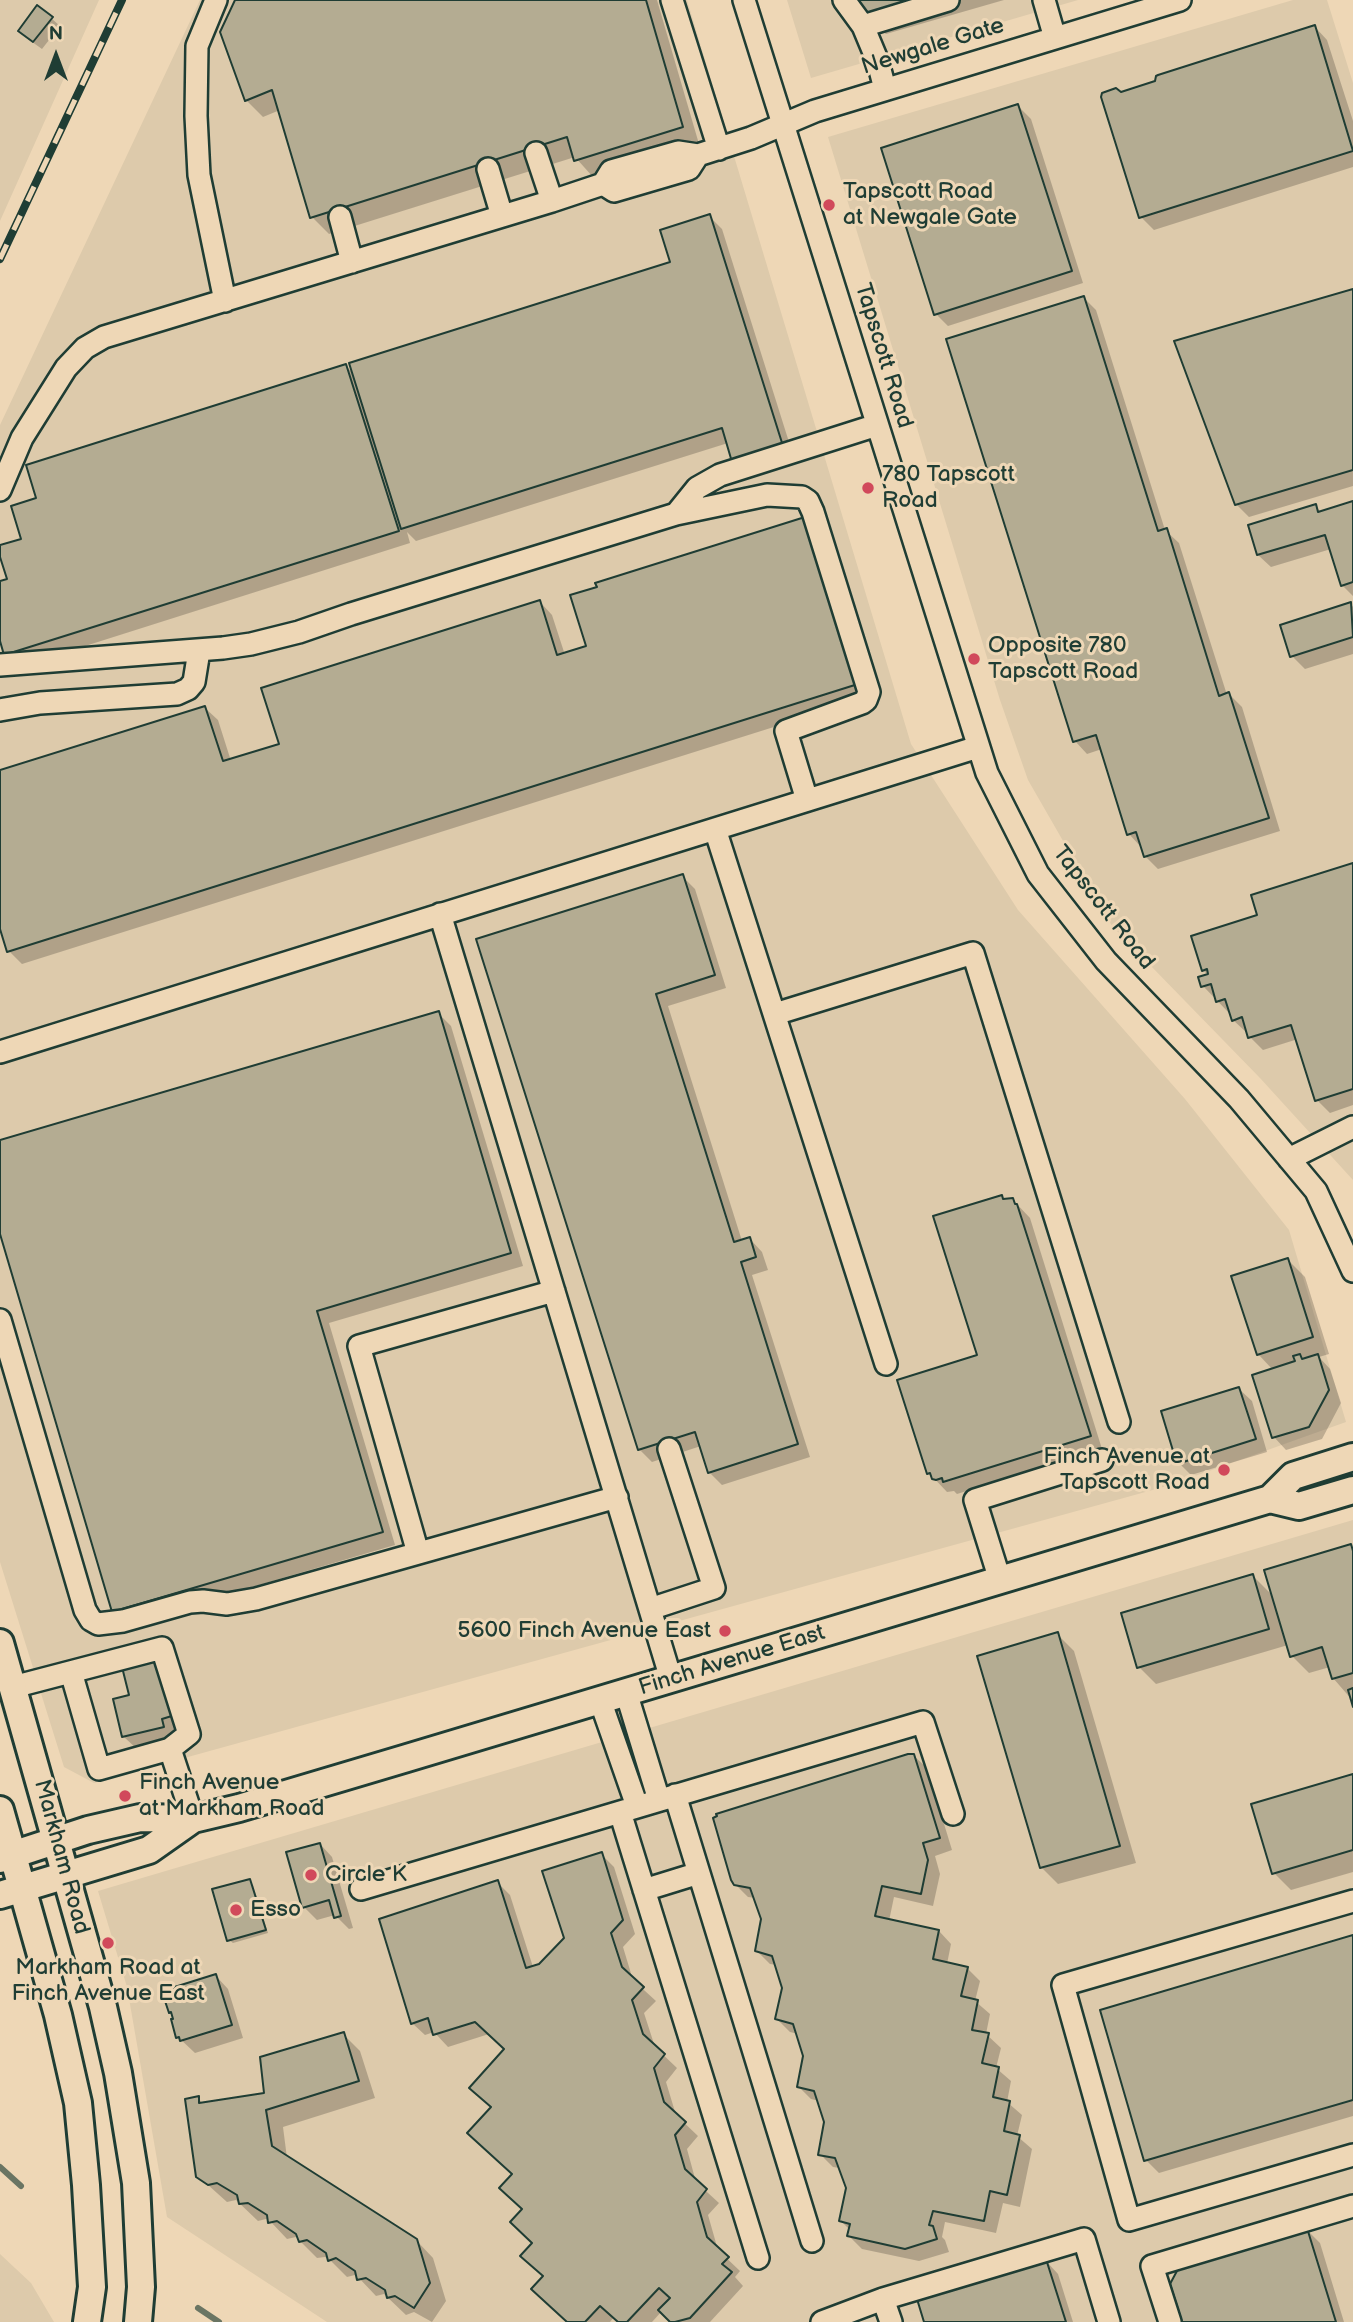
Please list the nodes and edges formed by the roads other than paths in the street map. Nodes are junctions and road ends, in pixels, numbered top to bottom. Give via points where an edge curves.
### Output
1 (216, 0) edge
2 (672, 0) edge
3 (744, 0) edge
4 (844, 0) edge
5 (948, 0) edge
6 (1044, 0) edge
7 (1180, 0) edge
8 (863, 26) junction
9 (1055, 38) junction
10 (885, 89) junction
11 (784, 125) junction
12 (719, 149) junction
13 (537, 153) dead end
14 (488, 169) dead end
15 (552, 201) junction
16 (502, 216) junction
17 (340, 217) dead end
18 (352, 262) junction
19 (225, 300) junction
20 (877, 425) junction
21 (0, 490) edge
22 (676, 514) junction
23 (199, 651) junction
24 (0, 665) edge
25 (0, 710) edge
26 (978, 747) junction
27 (807, 800) junction
28 (715, 829) junction
29 (440, 915) junction
30 (775, 1014) junction
31 (0, 1052) edge
32 (1353, 1127) edge
33 (1289, 1159) junction
34 (1353, 1271) edge
35 (554, 1291) junction
36 (0, 1320) edge
37 (886, 1364) dead end
38 (1119, 1422) dead end
39 (668, 1449) dead end
40 (1353, 1457) edge
41 (1102, 1460) dead end
42 (1353, 1490) edge
43 (617, 1497) junction
44 (1270, 1499) junction
45 (418, 1553) junction
46 (1000, 1580) junction
47 (650, 1609) junction
48 (0, 1643) edge
49 (71, 1672) junction
50 (671, 1679) junction
51 (13, 1687) junction
52 (626, 1692) junction
53 (600, 1700) junction
54 (170, 1749) junction
55 (667, 1797) junction
56 (629, 1809) junction
57 (0, 1810) edge
58 (953, 1814) dead end
59 (193, 1819) junction
60 (57, 1841) junction
61 (6, 1857) edge
62 (699, 1873) junction
63 (64, 1875) junction
64 (361, 1888) dead end
65 (644, 1890) junction
66 (11, 1892) edge
67 (1353, 1901) edge
68 (1353, 2155) edge
69 (1353, 2206) edge
70 (813, 2241) dead end
71 (758, 2258) dead end
72 (883, 2299) junction
73 (88, 2322) edge
74 (138, 2322) edge
75 (822, 2322) edge
76 (891, 2322) edge
77 (1109, 2322) edge
78 (1170, 2322) edge

1 - 19 street via 197,46 195,77 199,175
2 - 12 street
3 - 11 street, Tapscott Road
4 - 8 street
5 - 8 street
6 - 9 street
7 - 9 street, Newgale Gate
8 - 10 street
9 - 10 street, Newgale Gate
10 - 11 street, Newgale Gate
11 - 12 street, Newgale Gate
11 - 20 street, Tapscott Road
12 - 15 street, Newgale Gate via 698,155 678,152 611,171 603,184
13 - 15 street
14 - 16 street
15 - 16 street, Newgale Gate
16 - 18 street, Newgale Gate
17 - 18 street
18 - 19 street, Newgale Gate
19 - 21 street, Newgale Gate via 104,337 85,348 66,368 22,438
20 - 22 street via 707,480
20 - 26 street, Tapscott Road
22 - 23 street via 299,632
22 - 27 street via 767,495 808,501 869,692 862,703 786,731
23 - 24 street
23 - 25 street via 194,682 177,694
26 - 27 street
26 - 33 street, Tapscott Road via 1038,874 1105,961 1239,1100
27 - 28 street
28 - 29 street
28 - 30 street
29 - 31 street
29 - 35 street
30 - 37 street
30 - 38 street via 973,953
32 - 33 street
33 - 34 street, Tapscott Road via 1316,1191
35 - 43 street
35 - 45 street via 359,1346
36 - 45 street via 85,1610 98,1624 190,1602 228,1604 256,1599
39 - 47 street via 714,1588
40 - 44 main road, Finch Avenue East via 1293,1476
41 - 46 street via 975,1500
42 - 44 main road, Finch Avenue East via 1299,1506
43 - 45 street
43 - 47 street
44 - 46 main road, Finch Avenue East
46 - 50 main road, Finch Avenue East
47 - 50 street
48 - 51 main road, Markham Road
49 - 51 street
49 - 54 street via 99,1769
49 - 54 street via 162,1648 189,1734
50 - 52 main road, Finch Avenue East
51 - 60 main road, Markham Road
52 - 53 main road, Finch Avenue East
52 - 55 street
53 - 56 street
53 - 59 main road, Finch Avenue East
54 - 59 street
55 - 56 street
55 - 58 street via 923,1722
55 - 62 street
56 - 64 street
56 - 65 street
57 - 61 main road, Markham Road
59 - 60 main road, Finch Avenue East via 139,1818
59 - 63 main road, Finch Avenue East via 149,1850
60 - 61 main road, Finch Avenue East
60 - 63 main road, Markham Road
61 - 66 main road, Markham Road
62 - 65 street
62 - 70 street
63 - 66 main road, Finch Avenue East
63 - 74 main road, Markham Road via 103,2007 134,2169 141,2275
65 - 71 street
66 - 73 main road, Markham Road via 58,2015 78,2103 92,2287
67 - 68 street via 1063,1985 1129,2220
69 - 78 street via 1152,2266
72 - 75 street
72 - 76 street
72 - 77 street via 1084,2239

